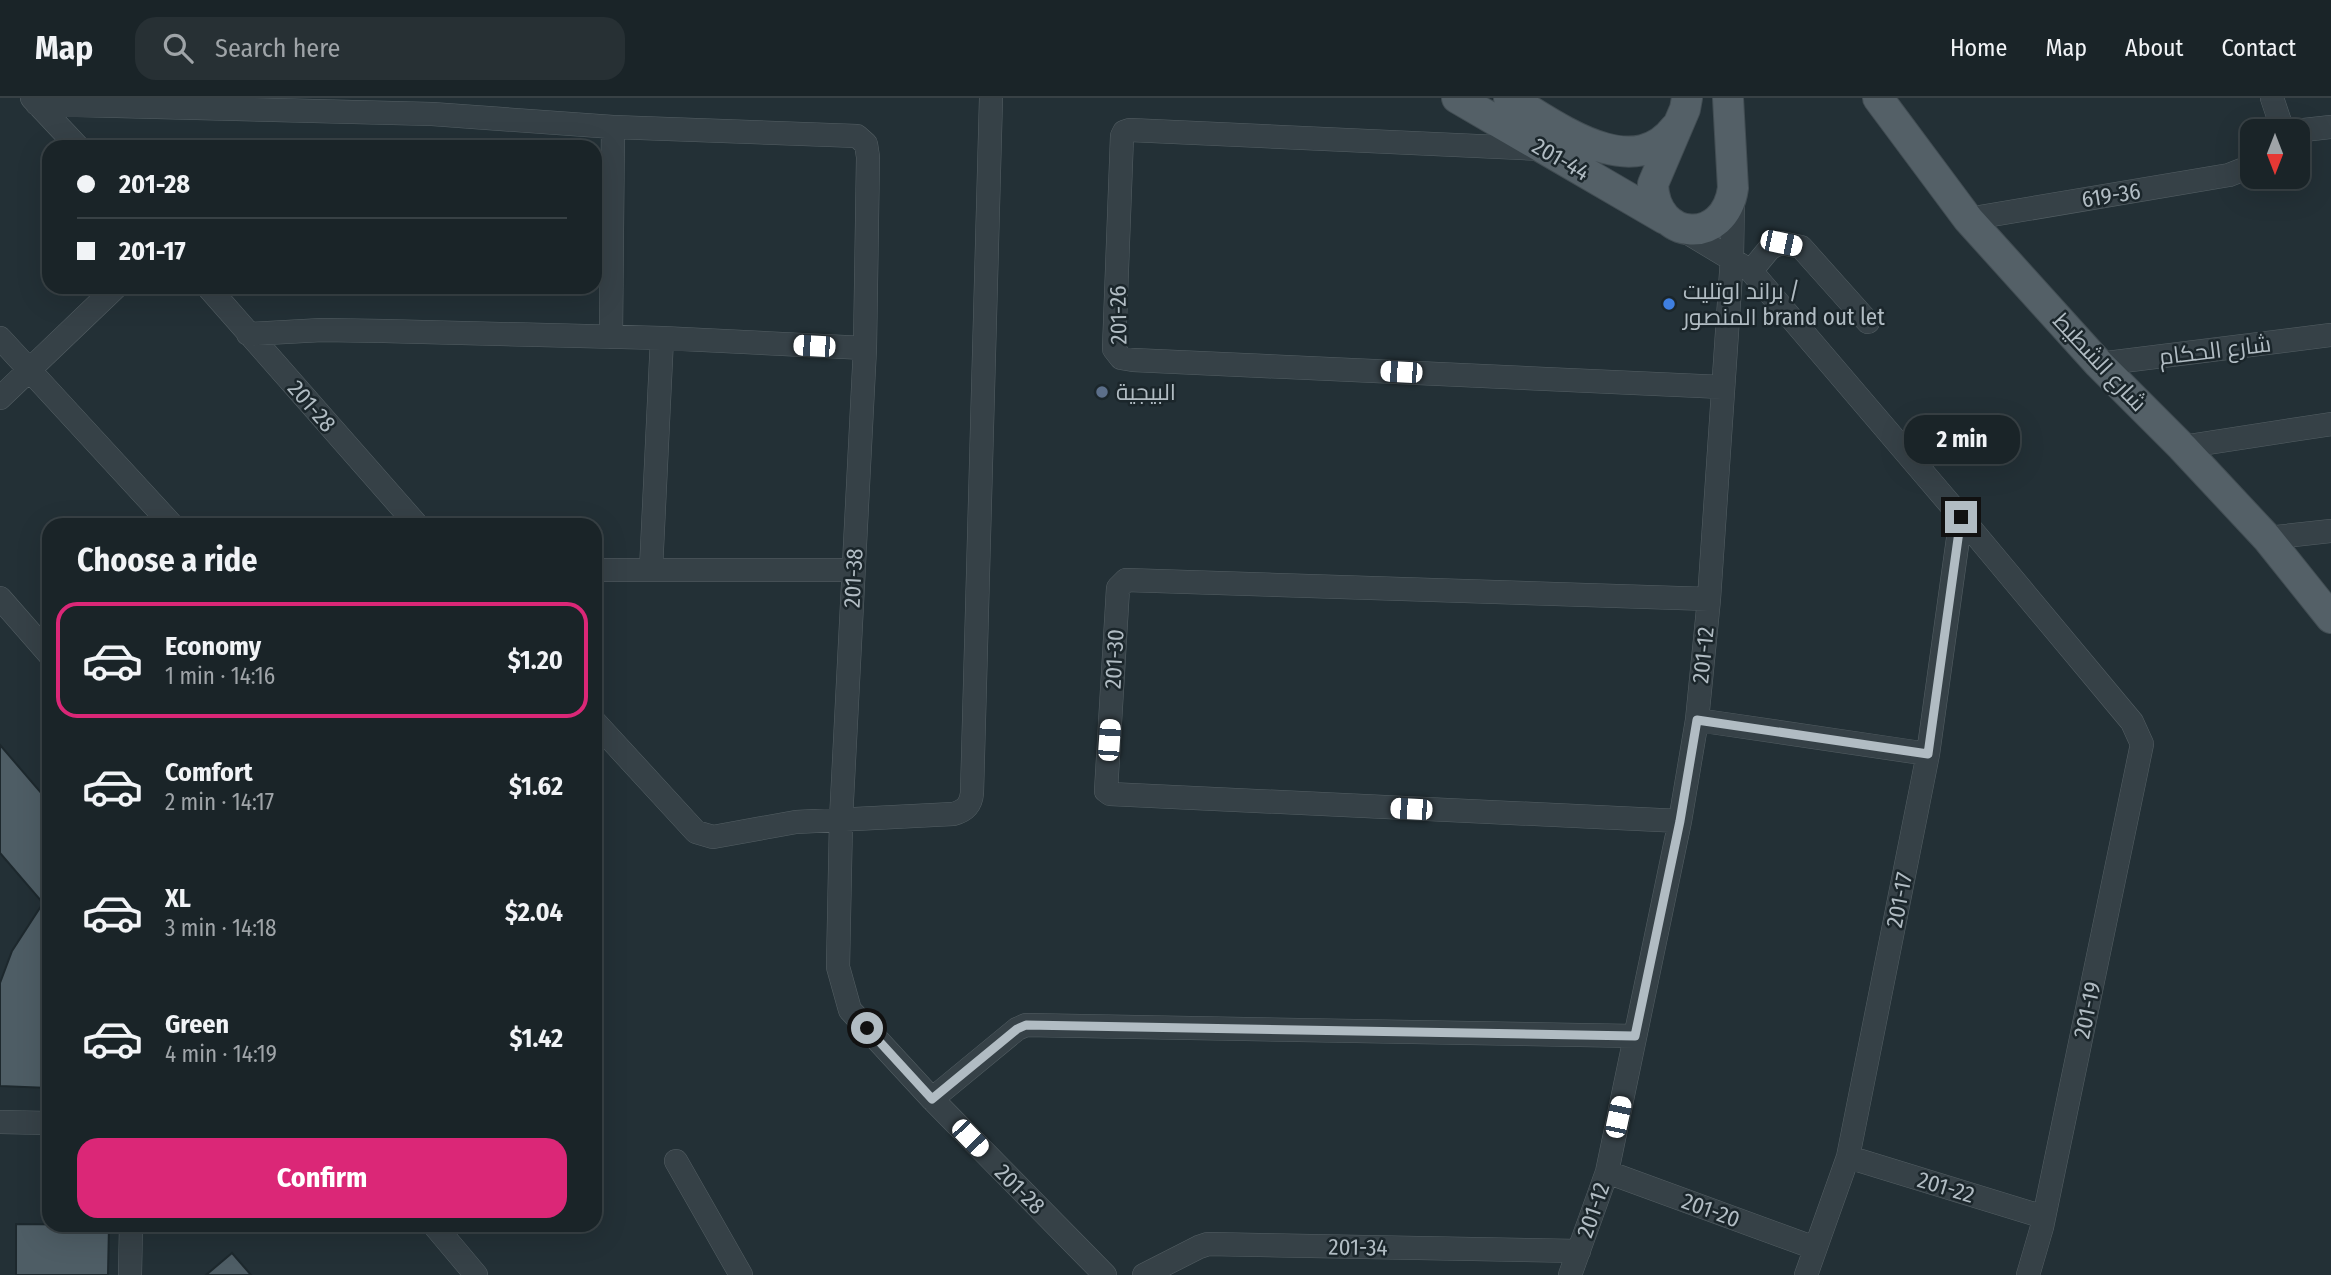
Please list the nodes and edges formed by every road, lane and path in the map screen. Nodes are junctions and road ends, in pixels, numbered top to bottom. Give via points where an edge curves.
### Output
1 (991, 98) edge
2 (1457, 98) edge
3 (1509, 98) edge
4 (1728, 98) edge
5 (1750, 98) edge
6 (1878, 98) edge
7 (2272, 98) edge
8 (35, 101) edge
9 (1686, 103) edge
10 (370, 106) edge
11 (2279, 119) edge
12 (613, 127) junction
13 (2331, 127) edge
14 (2310, 129) edge
15 (1729, 139) junction
16 (71, 140) edge
17 (1543, 149) junction
18 (2240, 171) edge
19 (1733, 188) junction
20 (1968, 219) junction
21 (1671, 222) junction
22 (1742, 265) junction
23 (109, 294) edge
24 (214, 294) edge
25 (1868, 322) dead end
26 (248, 334) junction
27 (2331, 335) edge
28 (611, 337) junction
29 (0, 338) edge
30 (662, 338) junction
31 (865, 348) junction
32 (2099, 364) junction
33 (30, 370) junction
34 (1722, 387) junction
35 (0, 398) edge
36 (2331, 424) edge
37 (2182, 447) junction
38 (1961, 517) junction
39 (166, 518) edge
40 (411, 518) edge
41 (2331, 531) edge
42 (2267, 538) junction
43 (602, 570) edge
44 (651, 570) junction
45 (853, 570) junction
46 (0, 598) edge
47 (1709, 599) junction
48 (2331, 618) edge
49 (42, 646) edge
50 (1697, 720) junction
51 (602, 730) edge
52 (1928, 754) junction
53 (841, 820) junction
54 (1680, 821) junction
55 (850, 1010) joint
56 (1635, 1036) junction
57 (932, 1099) junction
58 (0, 1122) edge
59 (42, 1123) edge
60 (1848, 1157) junction
61 (676, 1161) dead end
62 (1607, 1172) junction
63 (2044, 1217) junction
64 (131, 1232) edge
65 (439, 1232) edge
66 (1815, 1248) junction
67 (1579, 1251) junction
68 (130, 1275) edge
69 (476, 1275) edge
70 (741, 1275) edge
71 (1105, 1275) edge
72 (1144, 1275) edge
73 (1570, 1275) edge
74 (1806, 1275) edge
75 (2028, 1275) edge

1 - 53 street via 972,799 965,809 953,814
2 - 17 main road, 201-44
3 - 9 main road via 1587,142 1639,152 1656,146 1674,130
4 - 15 main road, 201-12
5 - 15 main road via 1734,116
6 - 20 main road, شارع الشطيط
7 - 11 street
8 - 10 street
8 - 16 street
9 - 21 main road via 1653,184 1658,209
10 - 12 street
12 - 28 street
12 - 31 street, 201-38 via 857,136 866,144 868,157
13 - 14 street
15 - 19 main road, 201-12
17 - 21 main road, 201-44
17 - 34 street, 201-26 via 1124,132 1114,349 1121,358 1133,360
18 - 20 street, 619-36
19 - 21 main road, 201-12 via 1725,214 1715,223 1689,229
19 - 22 street, 201-12
20 - 32 main road, شارع الشطيط
21 - 22 street
22 - 25 street via 1781,243 1801,247
22 - 34 street, 201-12
22 - 38 street
23 - 33 street
24 - 26 street, 201-28
26 - 28 street via 322,330
26 - 40 street, 201-28
27 - 32 street, شارع الحكام
28 - 30 street
29 - 33 street
30 - 31 street
30 - 44 street
31 - 45 street, 201-38
32 - 37 main road, شارع الشطيط
33 - 35 street
33 - 39 street
34 - 47 street, 201-12
36 - 37 street
37 - 42 main road, شارع الشطيط
38 - 52 street, 201-17
38 - 63 street, 201-19 via 2132,722 2142,744
41 - 42 street
42 - 48 main road, شارع الشطيط
43 - 44 street
44 - 45 street
45 - 53 street, 201-38
46 - 49 street
47 - 50 street, 201-12
47 - 54 street, 201-30 via 1126,580 1118,588 1106,791 1110,794
50 - 52 street
50 - 54 street, 201-12
51 - 53 street via 696,832 713,837 781,824
52 - 60 street, 201-17
53 - 55 street, 201-38 via 838,967
54 - 56 street, 201-12
55 - 57 street, 201-28
56 - 57 street via 1026,1025
56 - 62 street, 201-12
57 - 71 street, 201-28
58 - 59 street
60 - 63 street, 201-22
60 - 66 street, 201-17
61 - 70 street
62 - 66 street, 201-20
62 - 67 street, 201-12
63 - 75 street, 201-19
64 - 68 street
65 - 69 street
66 - 74 street, 201-17
67 - 72 street, 201-34 via 1208,1244
67 - 73 street, 201-12

